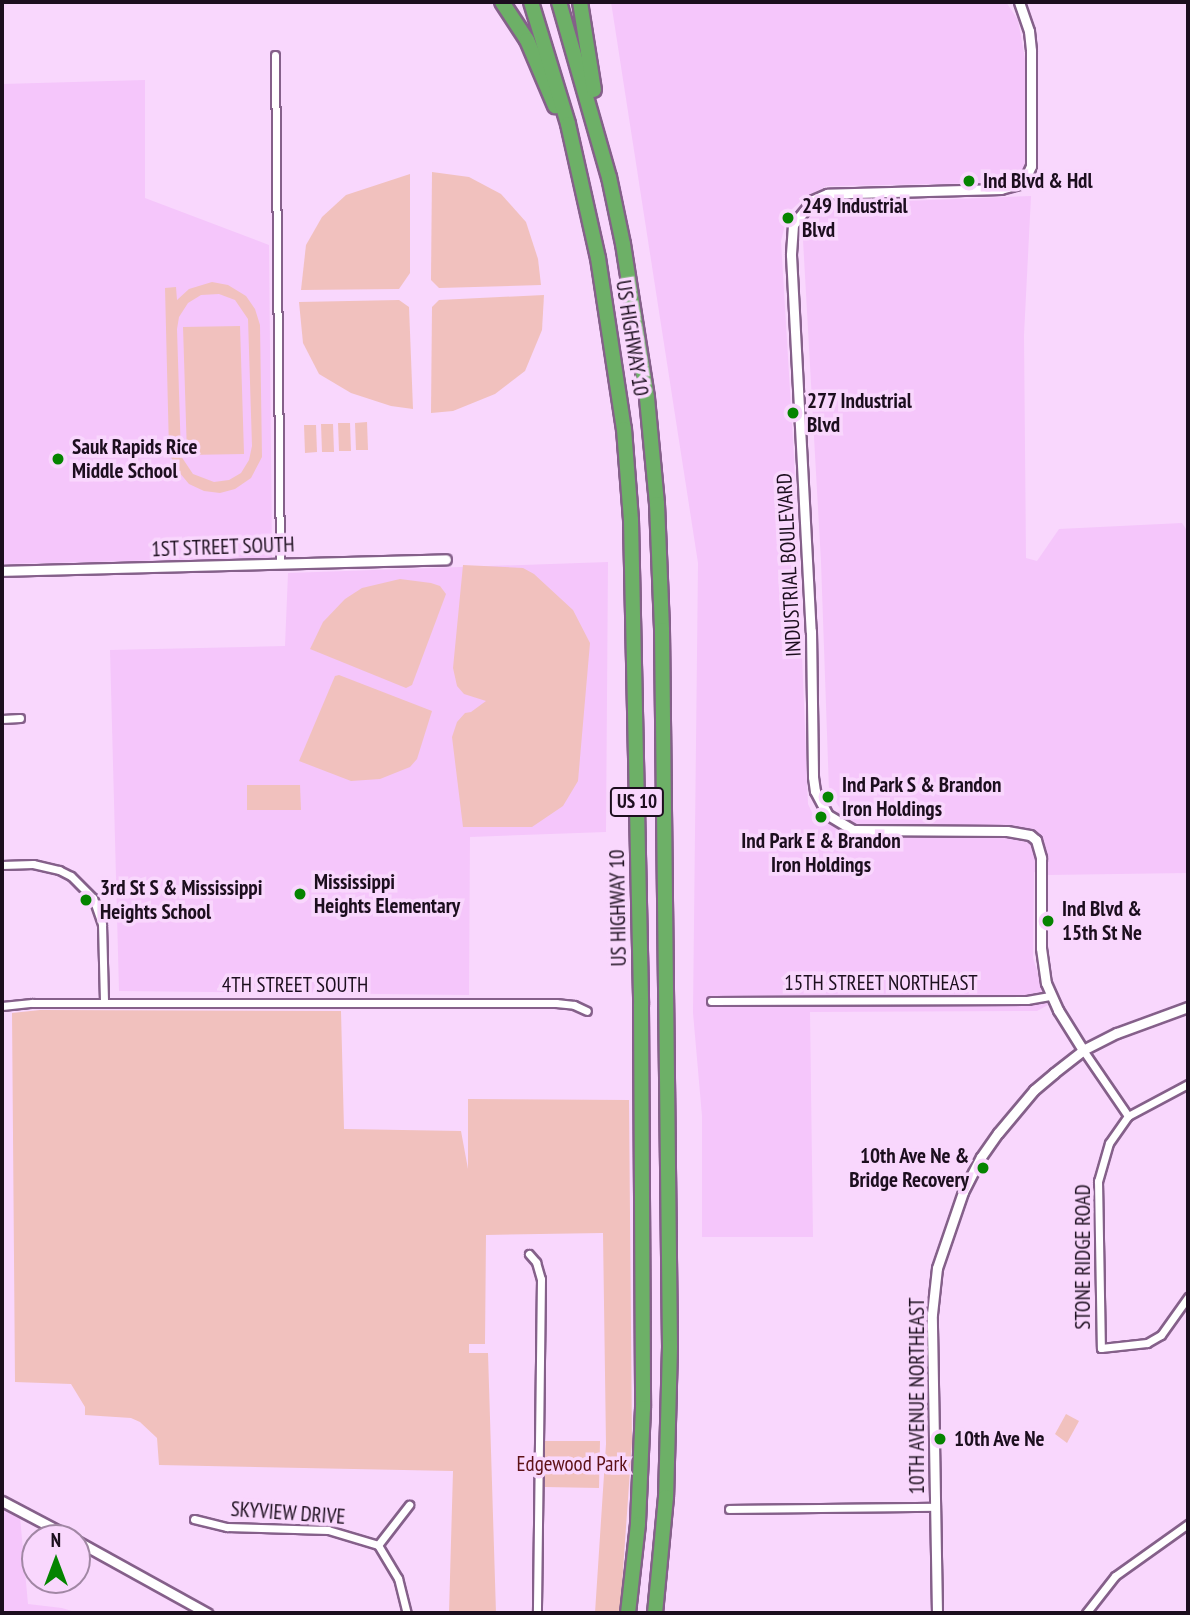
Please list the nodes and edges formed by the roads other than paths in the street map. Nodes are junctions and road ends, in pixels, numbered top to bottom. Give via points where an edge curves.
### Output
1 (502, 2) edge
2 (531, 2) edge
3 (559, 2) edge
4 (580, 2) edge
5 (1018, 2) edge
6 (275, 55) dead end
7 (568, 124) junction
8 (609, 177) junction
9 (446, 559) dead end
10 (281, 563) junction
11 (2, 571) edge
12 (20, 718) dead end
13 (2, 719) edge
14 (2, 865) edge
15 (1050, 996) junction
16 (711, 1001) dead end
17 (104, 1002) junction
18 (2, 1006) edge
19 (1188, 1007) edge
20 (587, 1011) dead end
21 (1083, 1050) junction
22 (1188, 1084) edge
23 (1128, 1116) junction
24 (529, 1254) dead end
25 (1188, 1297) edge
26 (2, 1501) edge
27 (409, 1505) dead end
28 (934, 1507) junction
29 (729, 1509) dead end
30 (194, 1520) dead end
31 (46, 1524) edge
32 (1188, 1524) edge
33 (378, 1545) junction
34 (91, 1549) edge
35 (207, 1613) edge
36 (407, 1613) edge
37 (537, 1613) edge
38 (628, 1613) edge
39 (655, 1613) edge
40 (937, 1613) edge
41 (1086, 1613) edge

1 - 7 highway via 527,40 554,104
2 - 7 highway, US HIGHWAY 10 / US 10
3 - 8 highway, US HIGHWAY 10
4 - 8 highway
5 - 15 street, INDUSTRIAL BOULEVARD via 1031,51 1031,166 1023,183 1001,189 827,194 801,211 793,225 791,255 815,791 828,815 853,830 1007,831 1036,840 1041,858 1042,964
6 - 10 street
7 - 38 highway, US HIGHWAY 10 / US 10 via 611,336 624,429 633,561 643,1408
8 - 39 highway, US HIGHWAY 10 / US 10 via 632,293 651,432 662,606 669,1401
9 - 10 street, 1ST STREET SOUTH
10 - 11 street, 1ST STREET SOUTH
12 - 13 street
14 - 17 street via 47,866 71,876 93,898 101,916
15 - 16 street, 15TH STREET NORTHEAST via 1027,1000
15 - 21 street, INDUSTRIAL BOULEVARD
17 - 18 street, 4TH STREET SOUTH
17 - 20 street, 4TH STREET SOUTH via 556,1003
19 - 21 street, 10TH AVENUE NORTHEAST via 1146,1020
21 - 23 street, INDUSTRIAL BOULEVARD
21 - 28 street, 10TH AVENUE NORTHEAST via 1034,1090 998,1133 962,1192 943,1244 932,1314
22 - 23 street, STONE RIDGE ROAD
23 - 25 street, STONE RIDGE ROAD via 1109,1143 1098,1181 1101,1348 1147,1343 1161,1335
24 - 37 street via 541,1279
26 - 31 street
27 - 33 street
28 - 29 street
28 - 40 street, 10TH AVENUE NORTHEAST
30 - 33 street, SKYVIEW DRIVE via 227,1527 328,1530
32 - 41 street via 1115,1576
33 - 36 street via 398,1578
34 - 35 street

